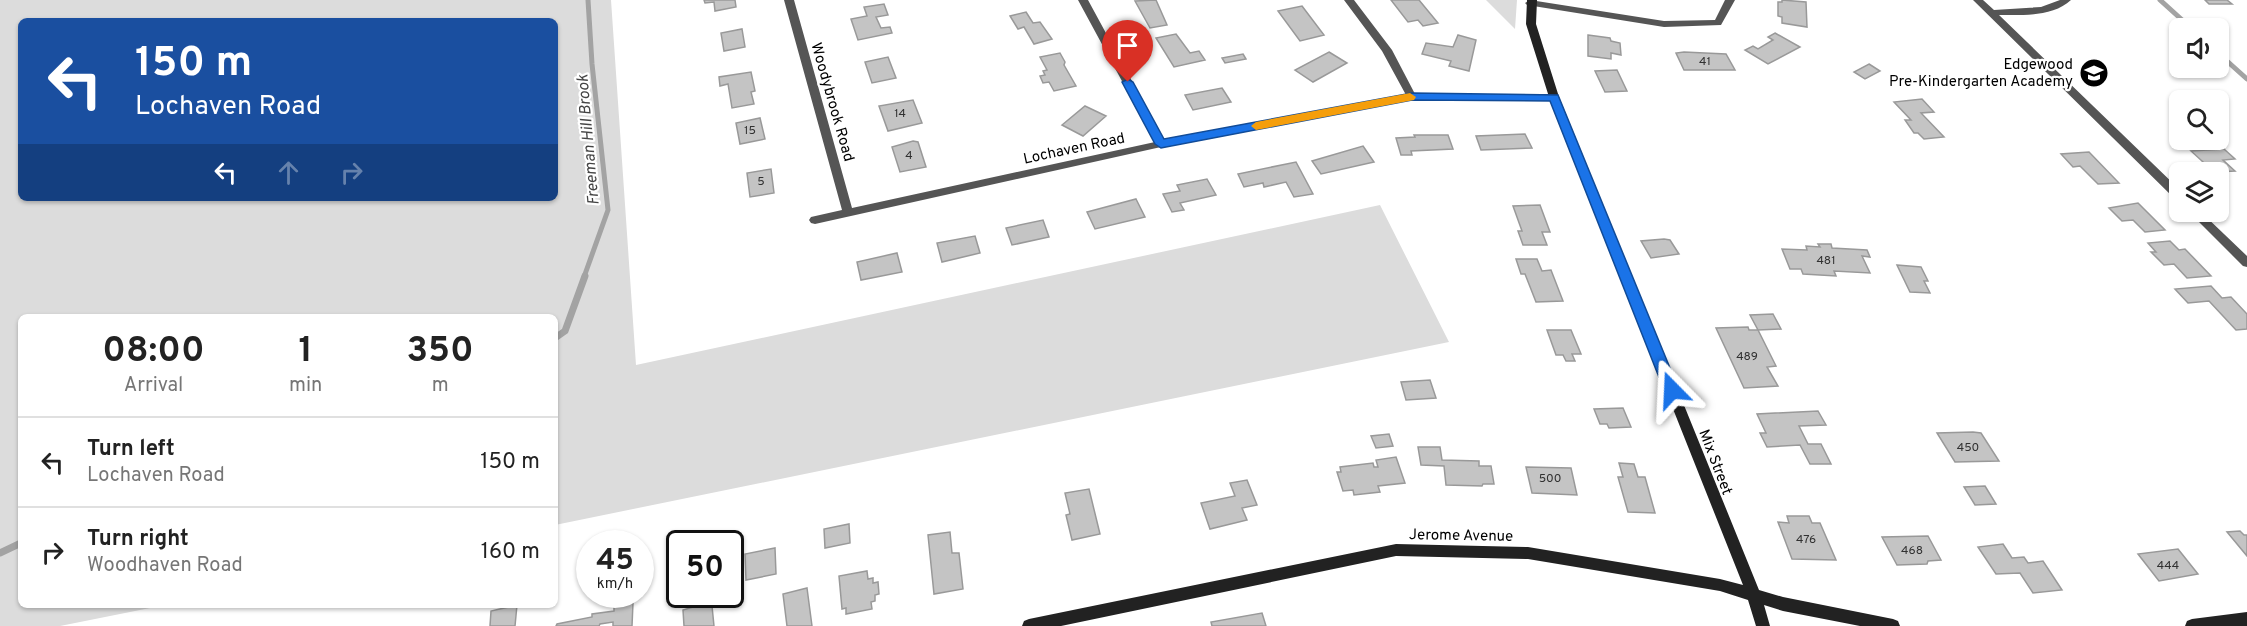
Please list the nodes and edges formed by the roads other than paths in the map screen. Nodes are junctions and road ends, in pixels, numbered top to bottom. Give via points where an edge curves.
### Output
1 (789, 0) edge
2 (1083, 0) edge
3 (1349, 0) edge
4 (1730, 0) edge
5 (1978, 0) edge
6 (2066, 0) edge
7 (1531, 1) edge
8 (1991, 12) junction
9 (1412, 97) junction
10 (1554, 97) junction
11 (1161, 144) junction
12 (2169, 186) edge
13 (848, 213) junction
14 (815, 220) dead end
15 (2205, 222) edge
16 (2247, 263) edge
17 (1754, 596) junction
18 (2247, 619) edge
19 (1029, 626) edge
20 (1763, 626) edge
21 (1893, 626) edge
22 (2192, 626) edge

1 - 13 street, Woodybrook Road
2 - 11 street
3 - 9 street via 1387,50
4 - 7 street via 1718,23 1664,24
5 - 8 street
6 - 8 street via 2042,9
7 - 10 main road, Mix Street via 1531,24
8 - 12 street
9 - 10 street, Lochaven Road
9 - 11 street, Lochaven Road
10 - 17 main road, Mix Street
11 - 13 street, Lochaven Road
13 - 14 street, Lochaven Road
15 - 16 street
17 - 19 main road, Jerome Avenue via 1720,585 1528,553 1396,550
17 - 20 main road, Mix Street
17 - 21 main road, Jerome Avenue
18 - 22 main road

